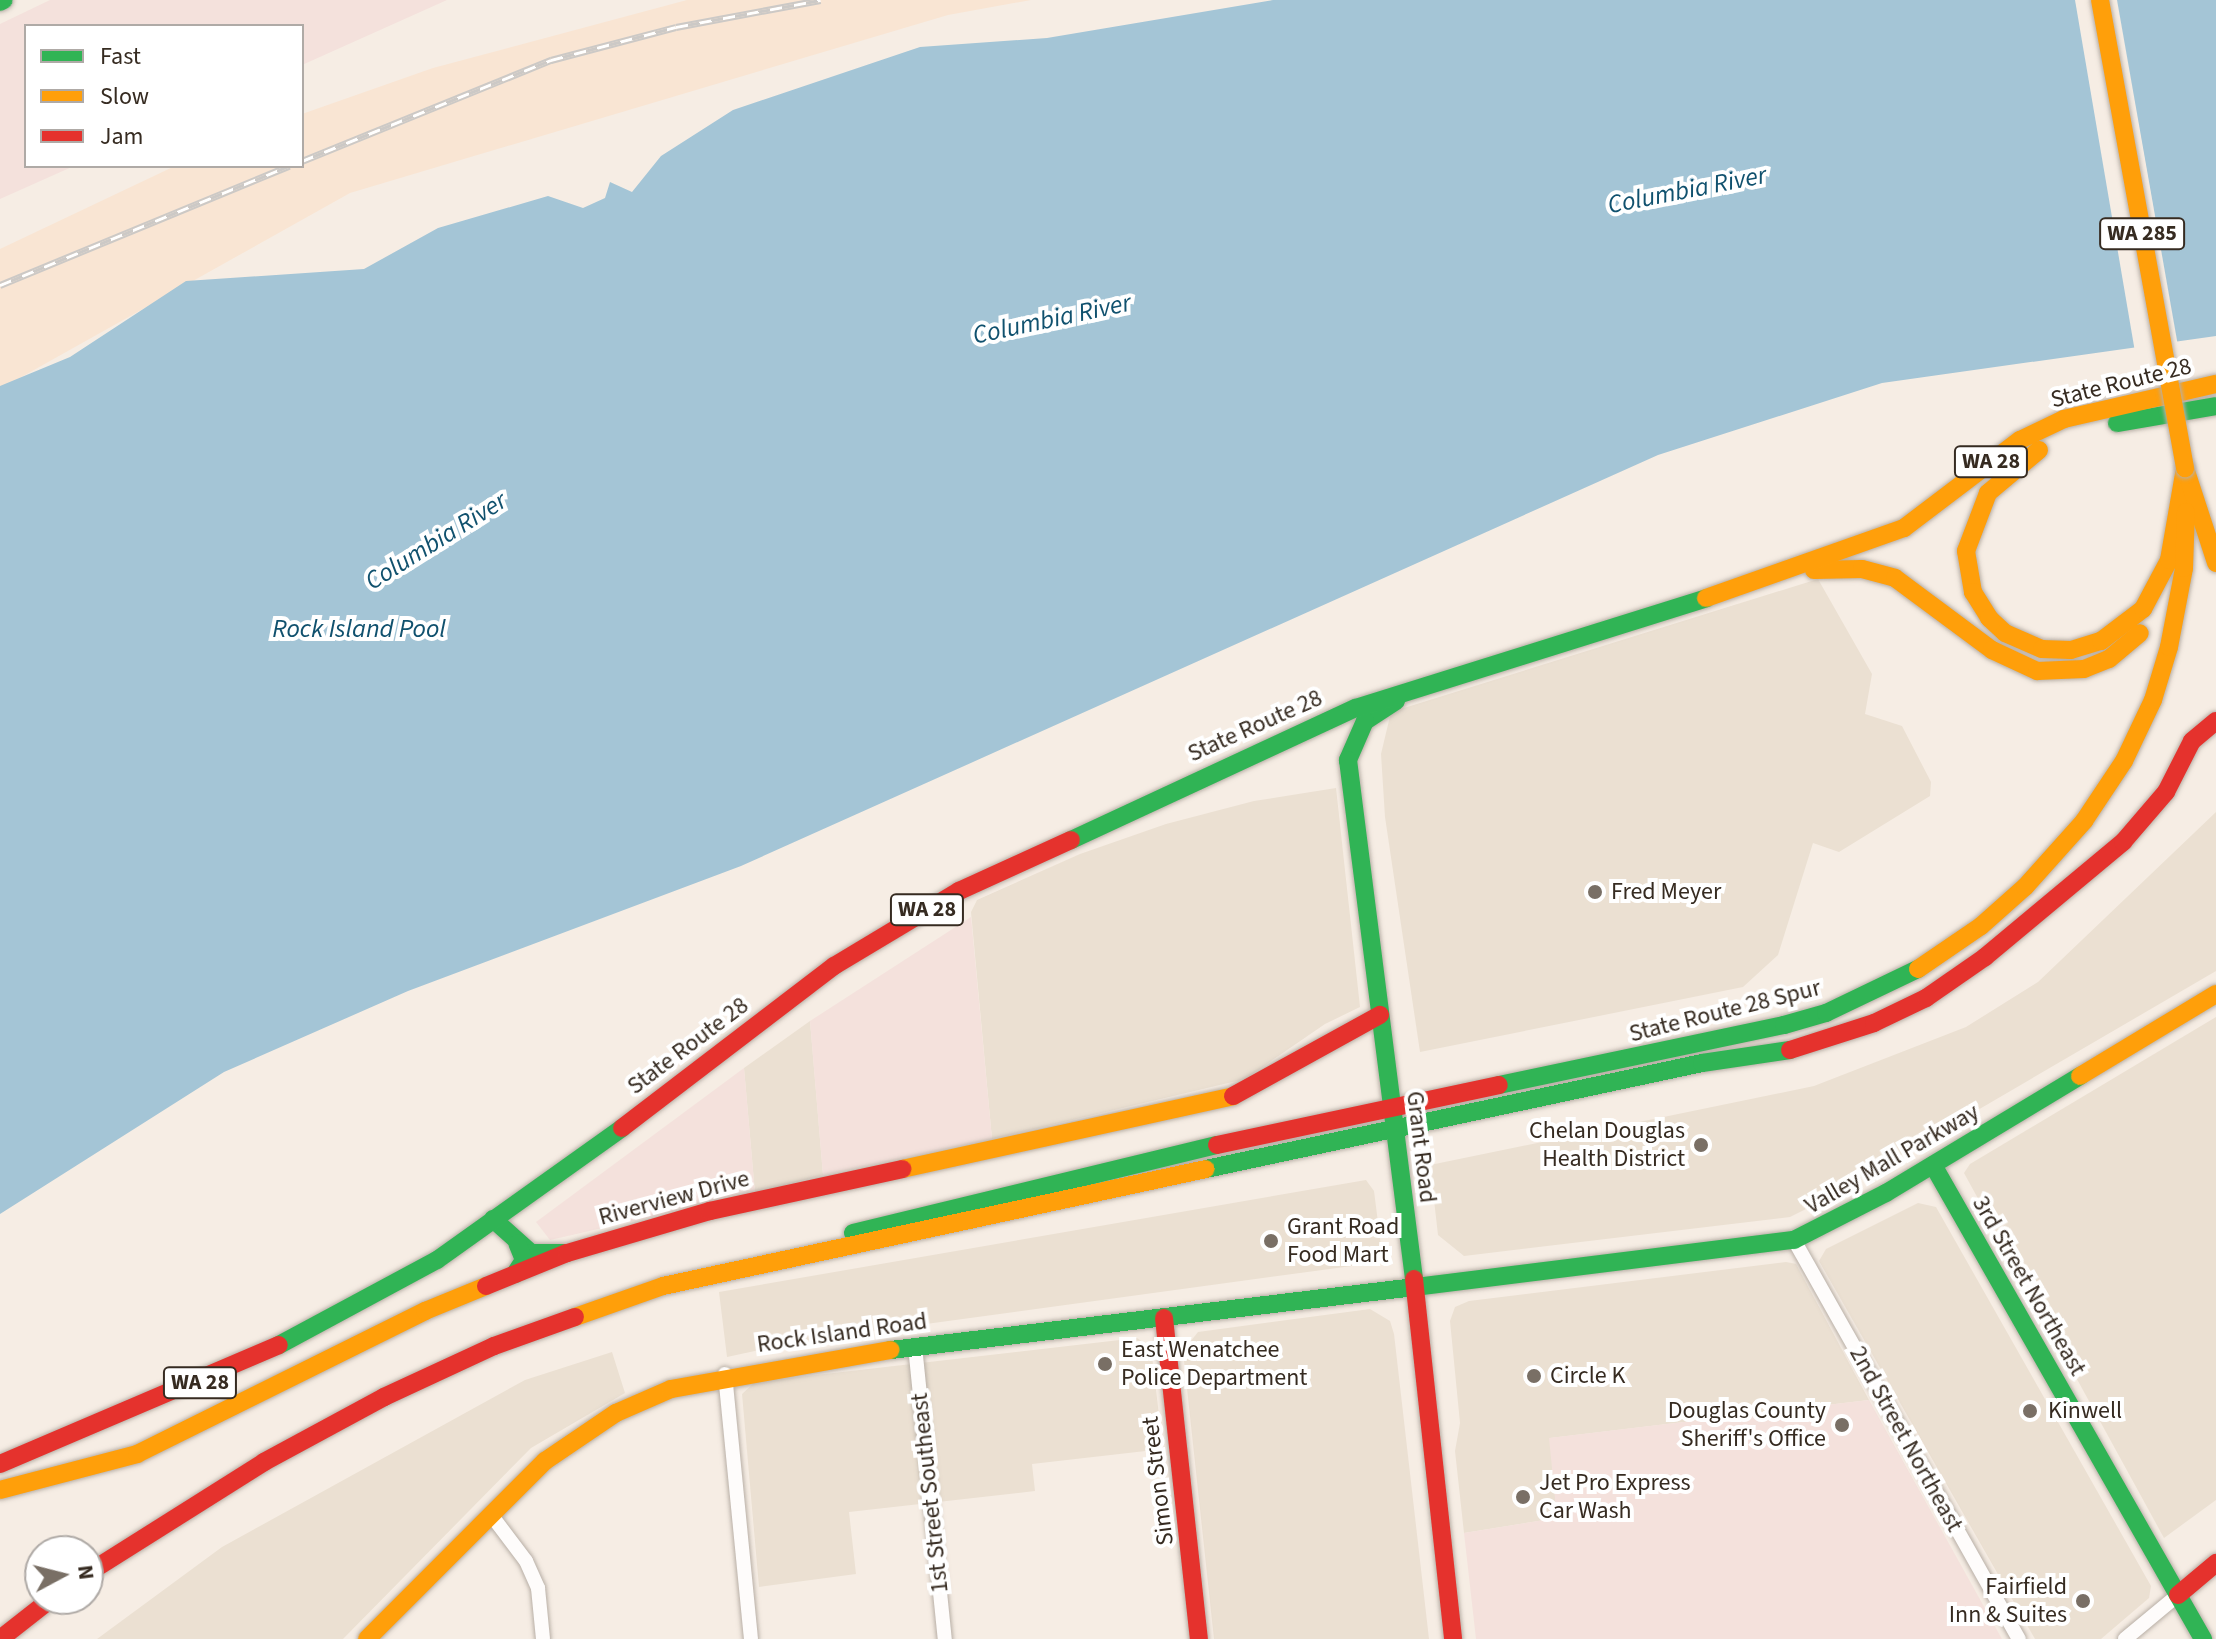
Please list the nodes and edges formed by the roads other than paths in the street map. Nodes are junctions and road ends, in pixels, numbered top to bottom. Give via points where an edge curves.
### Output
1 (2100, 0) edge
2 (2216, 384) edge
3 (2216, 406) edge
4 (2185, 468) junction
5 (2216, 563) edge
6 (1780, 575) junction
7 (1412, 691) junction
8 (2216, 721) edge
9 (2035, 887) junction
10 (2216, 994) edge
11 (1380, 1015) junction
12 (1702, 1063) junction
13 (1392, 1109) junction
14 (1395, 1132) junction
15 (1933, 1165) junction
16 (493, 1219) junction
17 (1794, 1240) junction
18 (517, 1243) junction
19 (567, 1253) junction
20 (740, 1267) junction
21 (515, 1274) junction
22 (1415, 1287) junction
23 (1164, 1318) junction
24 (915, 1346) junction
25 (725, 1374) junction
26 (0, 1464) edge
27 (0, 1490) edge
28 (492, 1516) junction
29 (104, 1563) edge
30 (2216, 1563) edge
31 (2178, 1595) junction
32 (30, 1615) edge
33 (3, 1636) edge
34 (367, 1639) edge
35 (543, 1639) edge
36 (751, 1639) edge
37 (945, 1639) edge
38 (1199, 1639) edge
39 (1453, 1639) edge
40 (2019, 1639) edge
41 (2125, 1639) edge
42 (2203, 1639) edge

1 - 4 main road, WA 285, bridge
2 - 6 main road, State Route 28 / WA 28 via 2046,426 1904,528
3 - 4 main road via 2086,428 2018,462 1988,493 1968,538 1966,566 1980,606 2005,633 2042,649 2080,648 2121,630 2143,609 2165,570
4 - 5 main road
4 - 6 main road via 2165,602 2122,649 2084,669 2048,672 2015,663 1906,584 1878,572 1838,568
4 - 9 main road, WA 285 via 2196,510 2199,567 2175,680 2119,795 2087,842
6 - 7 main road, State Route 28 / WA 28
7 - 11 main road, Grant Road via 1365,721 1348,760
7 - 16 main road, State Route 28 / WA 28 via 1356,708 1213,770 959,891 834,966 570,1168
8 - 12 main road via 2192,741 2166,792 2142,823 2038,915 1926,998 1874,1023 1784,1052
9 - 12 main road, State Route 28 Spur via 1977,947 1873,1009 1801,1037
9 - 13 main road, State Route 28 Spur via 1929,963 1826,1013
10 - 15 main road, Valley Mall Parkway
11 - 13 main road, Grant Road
11 - 19 main road, Riverview Drive via 1231,1097 710,1211
12 - 14 main road
13 - 14 main road, Grant Road
13 - 20 main road, State Route 28 Spur via 955,1207 765,1255
14 - 20 main road
14 - 22 main road, Grant Road
15 - 17 main road, Valley Mall Parkway via 1831,1225
15 - 31 main road, 3rd Street Northeast
16 - 18 main road
16 - 26 main road, State Route 28 / WA 28 via 393,1285 246,1363
17 - 22 main road, Valley Mall Parkway
17 - 40 street, 2nd Street Northeast
18 - 19 main road via 537,1255
18 - 21 main road via 524,1264
19 - 21 main road, Riverview Drive
20 - 29 main road via 569,1317 452,1365 264,1462
21 - 27 main road, Riverview Drive via 425,1311 137,1454
22 - 23 main road, Rock Island Road
22 - 39 main road, Grant Road
23 - 24 main road, Rock Island Road
23 - 38 main road, Simon Street
24 - 25 main road, Rock Island Road
24 - 37 street, 1st Street Southeast
25 - 28 main road, Rock Island Road via 671,1389 616,1413 545,1461
25 - 36 street
28 - 34 main road, Rock Island Road
28 - 35 street via 526,1561 538,1588
30 - 31 main road
31 - 41 street
31 - 42 main road, 3rd Street Northeast
32 - 33 main road

